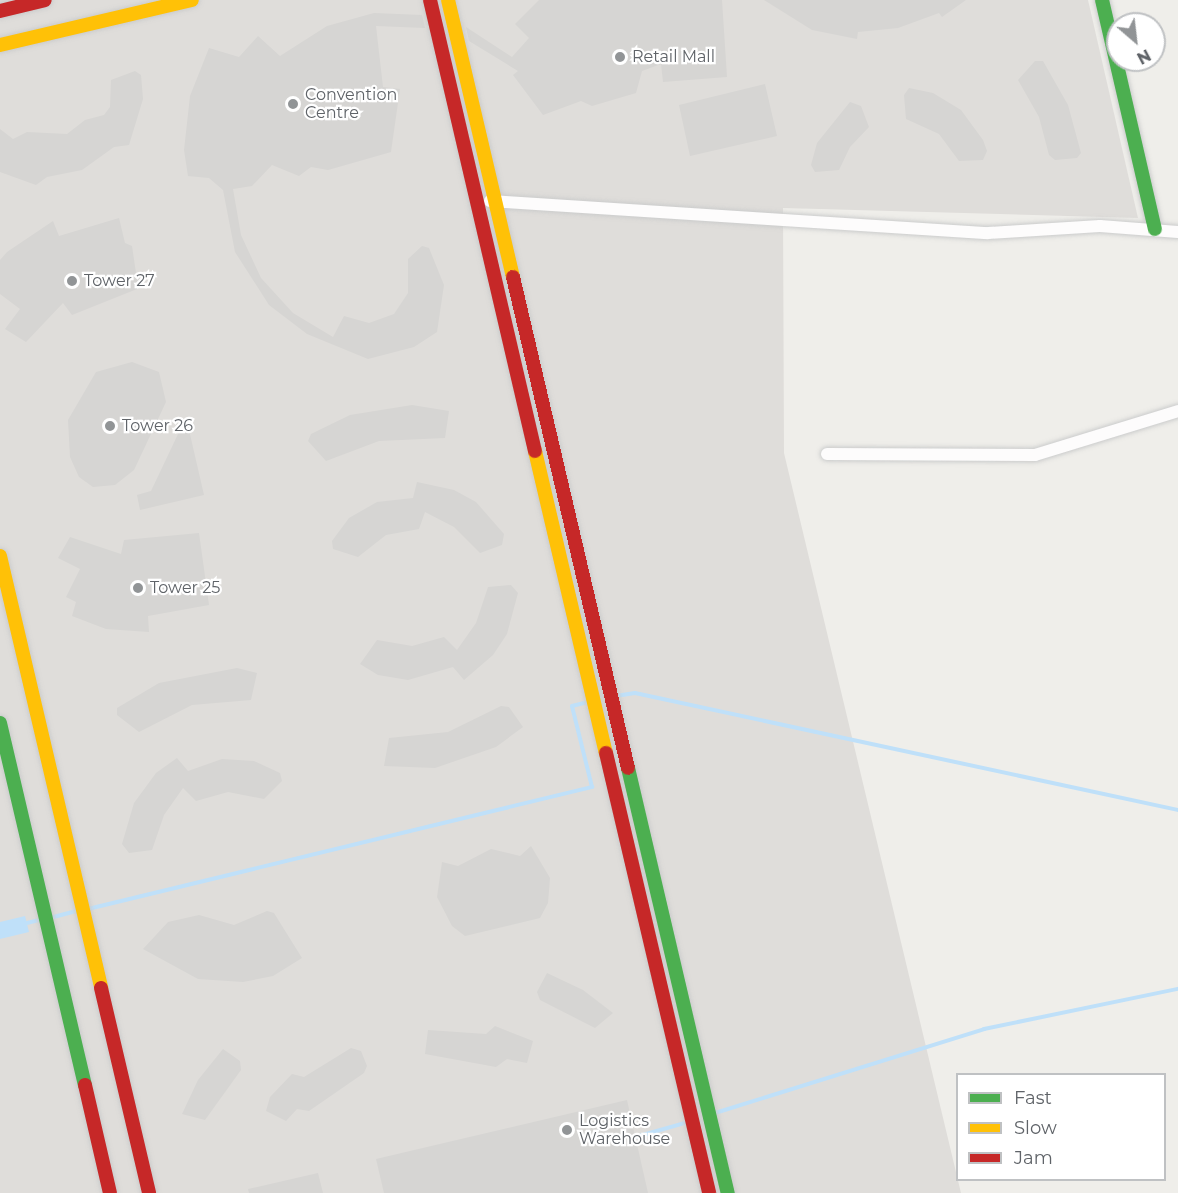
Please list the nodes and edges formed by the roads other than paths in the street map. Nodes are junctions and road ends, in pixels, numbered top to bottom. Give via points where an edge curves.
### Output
1 (45, 0) edge
2 (192, 0) edge
3 (430, 0) edge
4 (448, 0) edge
5 (1102, 0) edge
6 (0, 11) edge
7 (0, 45) edge
8 (477, 200) junction
9 (495, 201) junction
10 (1155, 229) junction
11 (1178, 232) edge
12 (1178, 411) edge
13 (827, 454) dead end
14 (0, 556) edge
15 (0, 723) edge
16 (110, 1193) edge
17 (149, 1193) edge
18 (709, 1193) edge
19 (728, 1193) edge

1 - 6 street
2 - 7 street
3 - 8 street
4 - 9 street
5 - 10 street
8 - 9 street
8 - 18 street
9 - 10 street via 988,233 1100,226
9 - 19 street
10 - 11 street
12 - 13 street via 1035,455
14 - 17 street
15 - 16 street

